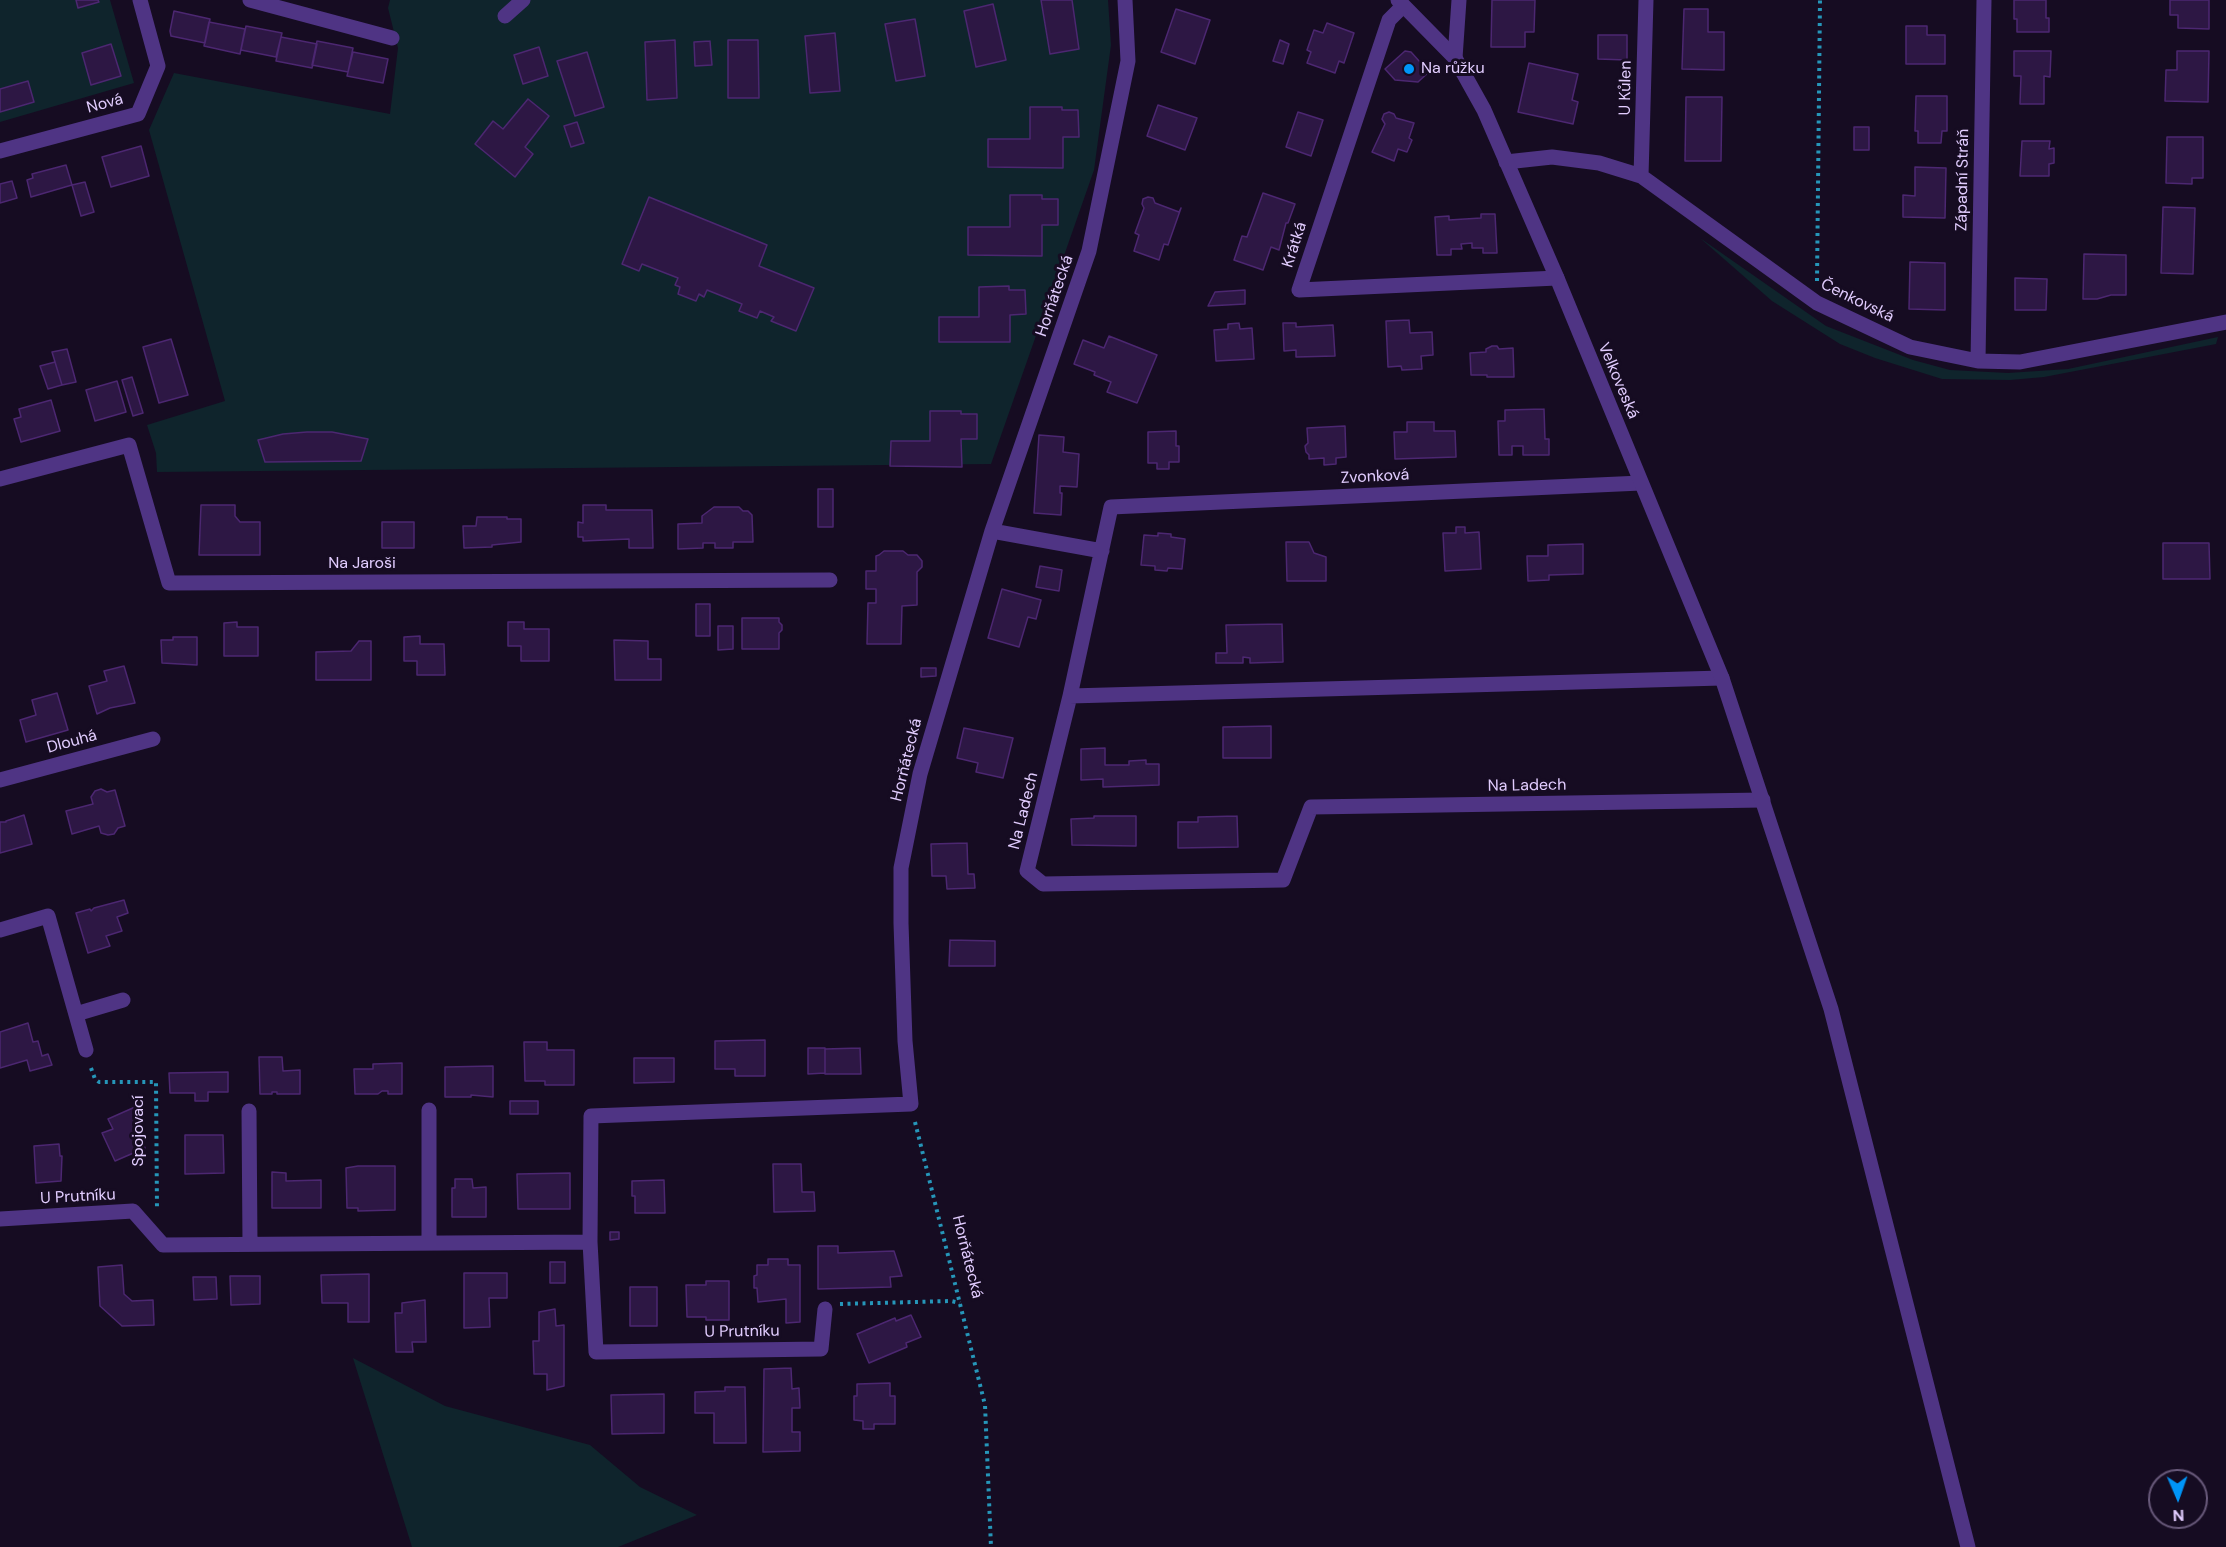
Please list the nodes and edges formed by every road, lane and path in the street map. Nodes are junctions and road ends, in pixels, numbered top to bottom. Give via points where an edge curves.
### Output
1 (140, 0) edge
2 (250, 0) edge
3 (523, 0) edge
4 (1125, 0) edge
5 (1459, 0) edge
6 (1646, 0) edge
7 (1820, 0) edge
8 (1984, 0) edge
9 (1400, 3) edge
10 (505, 16) dead end
11 (392, 38) dead end
12 (1455, 58) junction
13 (0, 151) edge
14 (1506, 162) junction
15 (1641, 176) junction
16 (1557, 278) junction
17 (1817, 303) junction
18 (2226, 322) edge
19 (1978, 361) junction
20 (0, 479) edge
21 (1641, 483) junction
22 (992, 531) junction
23 (1102, 551) junction
24 (830, 580) dead end
25 (1722, 678) junction
26 (1070, 696) junction
27 (153, 739) dead end
28 (0, 780) edge
29 (1763, 800) junction
30 (0, 930) edge
31 (123, 1000) dead end
32 (76, 1014) junction
33 (86, 1050) joint
34 (911, 1104) junction
35 (429, 1110) dead end
36 (249, 1111) dead end
37 (0, 1219) edge
38 (157, 1239) junction
39 (590, 1242) junction
40 (429, 1243) junction
41 (250, 1244) junction
42 (960, 1303) junction
43 (825, 1309) joint
44 (991, 1547) edge
45 (1968, 1547) edge

1 - 13 street, Nová via 158,66 138,114
2 - 11 street
3 - 10 street
4 - 22 street, Horňátecká via 1128,61 1089,251
5 - 12 street
6 - 15 street, U Kůlen
7 - 17 path
8 - 19 street, Západní Stráň
9 - 12 street, Velkoveská
9 - 16 street, Krátká via 1389,20 1299,290
12 - 14 street, Velkoveská via 1484,110
14 - 15 street, Čenkovská via 1552,157 1599,163
14 - 16 street, Velkoveská
15 - 17 street, Čenkovská
16 - 21 street, Velkoveská
17 - 19 street, Čenkovská via 1910,347
18 - 19 street, Čenkovská via 2020,362
20 - 24 street, Na Jaroši via 129,445 170,582
21 - 23 street, Zvonková via 1111,507
21 - 25 street, Velkoveská
22 - 23 street
22 - 34 street, Horňátecká via 920,774 901,868 905,1041
23 - 26 street
25 - 26 street
25 - 29 street, Velkoveská
26 - 29 street, Na Ladech via 1028,872 1043,884 1282,880 1311,807
27 - 28 street, Dlouhá
29 - 45 street, Velkoveská via 1831,1009
30 - 32 street via 48,916
31 - 32 street
32 - 33 street
33 - 38 path, Spojovací via 99,1082 156,1082
34 - 39 street, U Prutníku via 591,1116
34 - 42 path, Horňátecká
35 - 40 street
36 - 41 street
37 - 38 street, U Prutníku via 133,1211
38 - 41 street via 163,1245
39 - 40 street
39 - 43 street, U Prutníku via 596,1352 821,1349
40 - 41 street
42 - 43 path via 828,1304
42 - 44 path, Horňátecká via 985,1405

